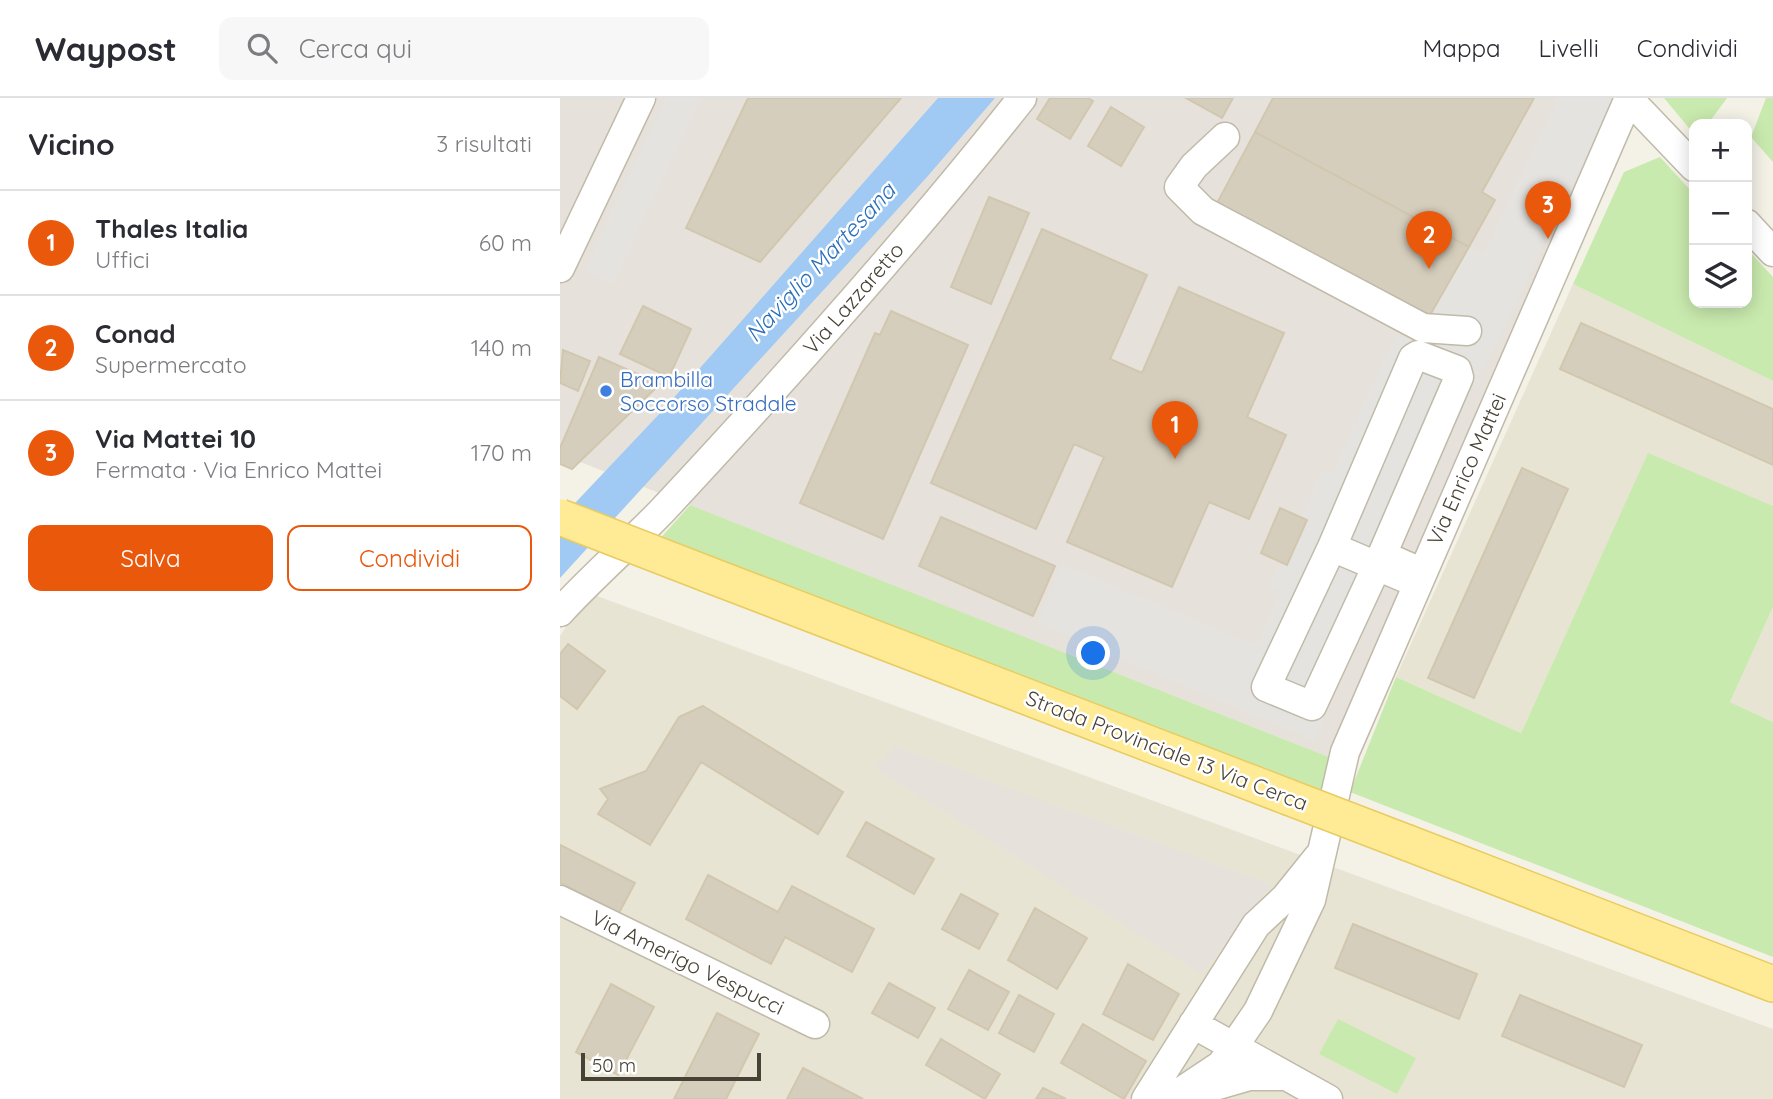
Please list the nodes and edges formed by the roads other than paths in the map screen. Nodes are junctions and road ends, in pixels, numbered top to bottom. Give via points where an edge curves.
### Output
1 (641, 98) edge
2 (1021, 98) edge
3 (1629, 99) edge
4 (1225, 137) dead end
5 (1689, 162) edge
6 (1752, 229) edge
7 (1773, 252) edge
8 (560, 268) edge
9 (1467, 331) dead end
10 (560, 517) edge
11 (1332, 547) junction
12 (1380, 560) junction
13 (1419, 577) junction
14 (560, 612) edge
15 (1326, 847) junction
16 (560, 900) edge
17 (1773, 984) edge
18 (815, 1024) dead end
19 (1193, 1024) junction
20 (1235, 1049) junction
21 (1283, 1076) junction
22 (1162, 1098) edge
23 (1328, 1099) edge

1 - 8 street
2 - 14 street, Via Lazzaretto via 930,211 804,354 662,510
3 - 5 street
3 - 13 street, Via Enrico Mattei
4 - 9 street via 1179,187 1203,211 1423,328
6 - 7 street
10 - 17 main road, Strada Provinciale 13 Via Cerca, bridge
11 - 12 street
11 - 12 street via 1266,687 1313,705
11 - 12 street via 1418,355 1457,370 1460,377
12 - 13 street
13 - 15 street, Via Enrico Mattei via 1343,758
15 - 19 street via 1285,898 1256,925
15 - 20 street, Via Enrico Mattei via 1303,919
16 - 18 street, Via Amerigo Vespucci
19 - 20 street
19 - 22 street
20 - 21 street
20 - 22 street, Via Enrico Mattei via 1210,1074
21 - 22 street via 1249,1076
21 - 23 street

